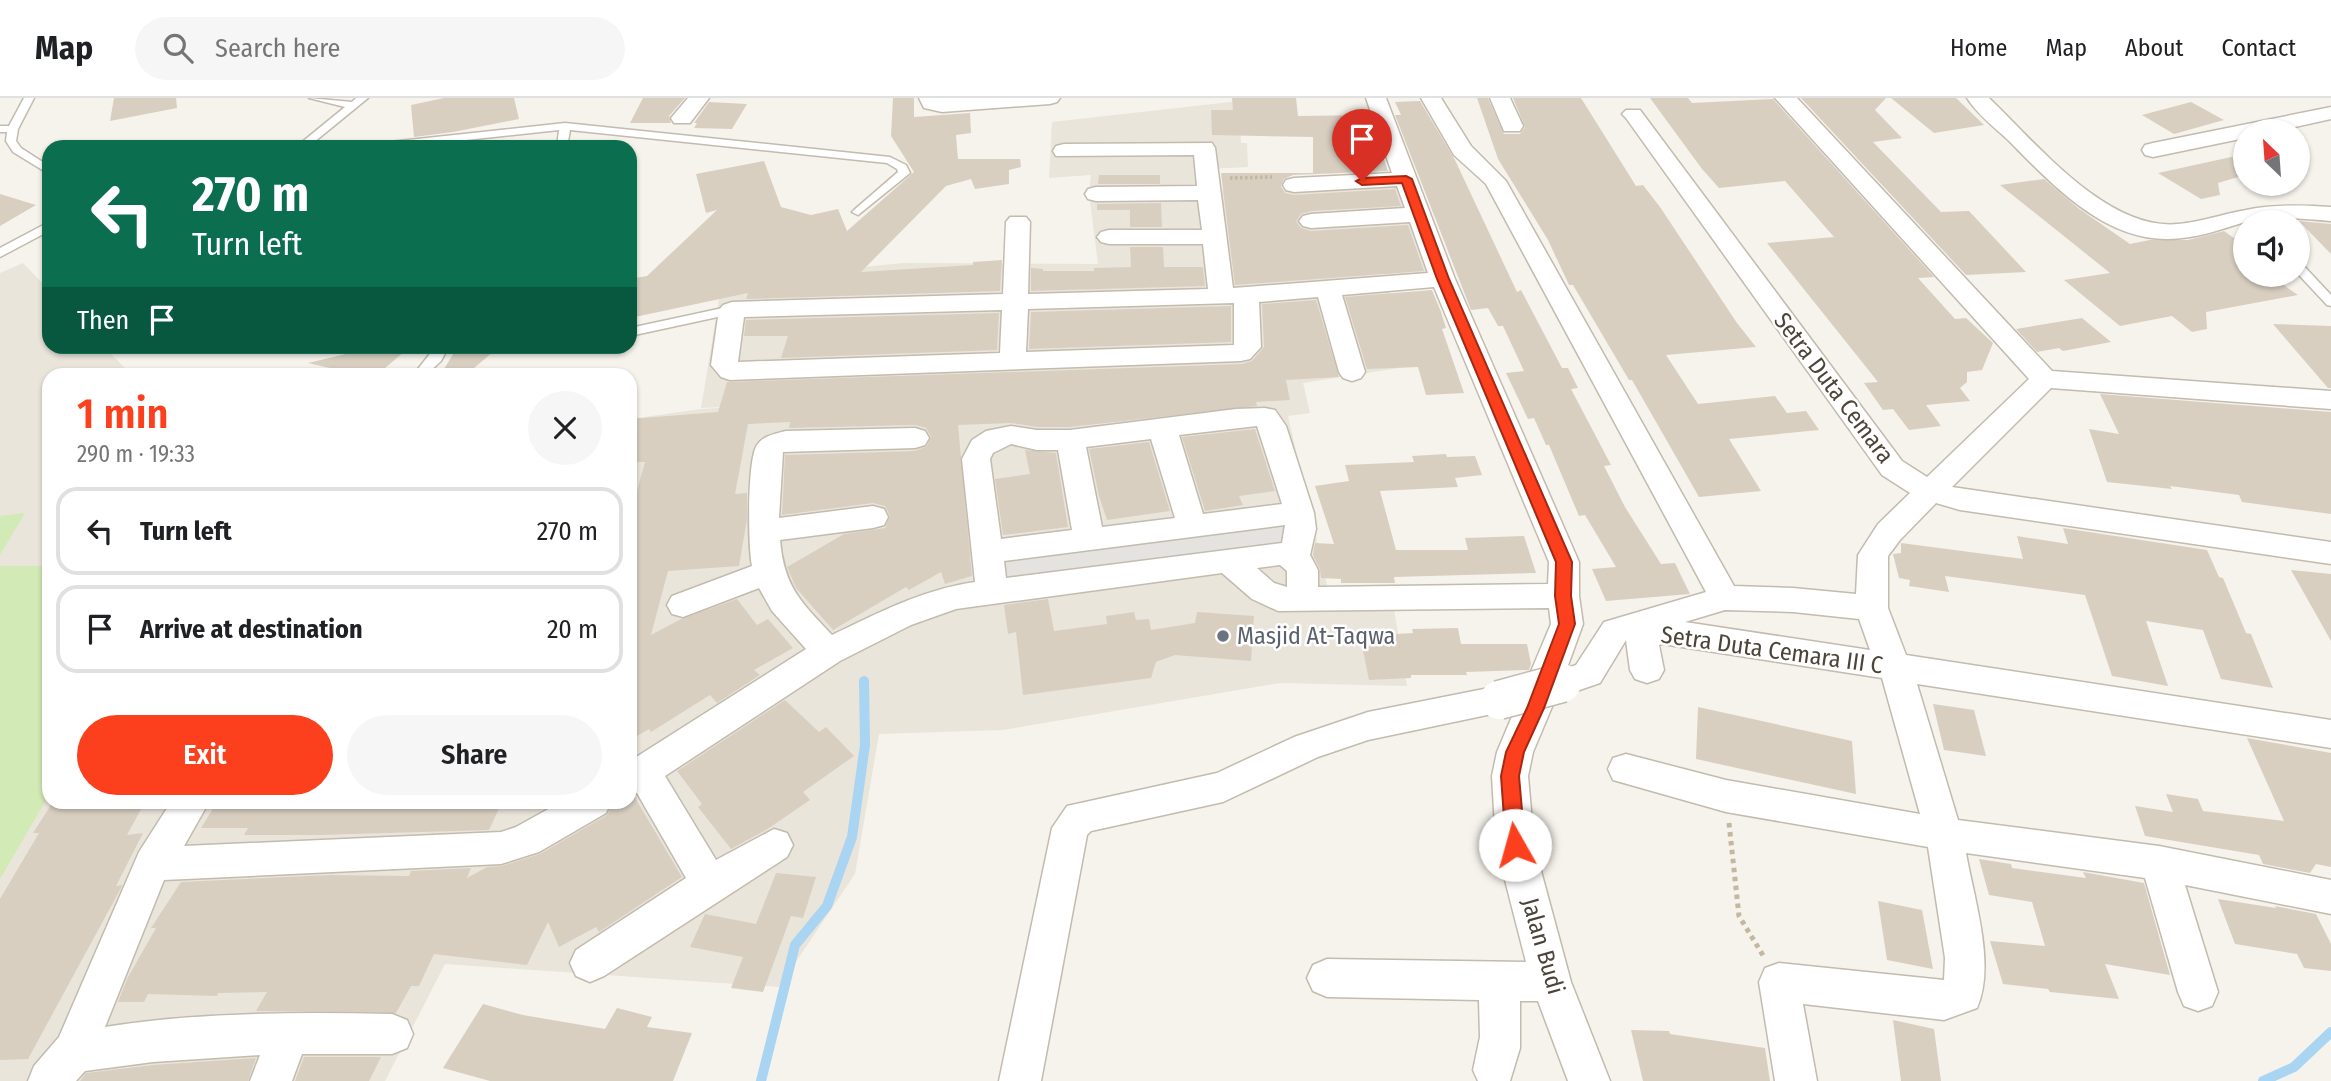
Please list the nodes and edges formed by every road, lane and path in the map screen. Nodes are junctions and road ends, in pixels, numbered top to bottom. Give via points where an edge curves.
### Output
1 (29, 98) edge
2 (314, 98) edge
3 (699, 98) edge
4 (929, 98) edge
5 (1050, 98) edge
6 (1376, 98) edge
7 (1431, 98) edge
8 (1500, 98) edge
9 (1785, 98) edge
10 (1977, 98) edge
11 (2324, 98) edge
12 (358, 101) edge
13 (2331, 102) edge
14 (2331, 113) edge
15 (1633, 114) dead end
16 (682, 118) dead end
17 (2304, 119) edge
18 (565, 126) junction
19 (1512, 126) dead end
20 (0, 128) edge
21 (13, 129) junction
22 (2233, 135) edge
23 (309, 140) edge
24 (436, 140) edge
25 (563, 140) edge
26 (1064, 150) dead end
27 (2153, 150) dead end
28 (42, 166) edge
29 (1272, 177) dead end
30 (1406, 179) junction
31 (1294, 185) dead end
32 (1209, 195) junction
33 (1098, 204) dead end
34 (858, 212) dead end
35 (1419, 214) junction
36 (2331, 214) edge
37 (1311, 221) dead end
38 (1018, 222) dead end
39 (42, 230) edge
40 (1109, 237) dead end
41 (1214, 237) junction
42 (0, 253) edge
43 (1443, 279) junction
44 (2310, 280) edge
45 (1328, 289) junction
46 (1233, 295) junction
47 (1016, 300) junction
48 (2331, 302) edge
49 (732, 310) junction
50 (637, 330) edge
51 (438, 354) edge
52 (1013, 359) junction
53 (426, 368) edge
54 (1352, 372) dead end
55 (2044, 379) junction
56 (2331, 400) edge
57 (1163, 430) junction
58 (915, 438) dead end
59 (1070, 440) junction
60 (1928, 492) junction
61 (1299, 513) junction
62 (873, 517) dead end
63 (1192, 526) junction
64 (765, 531) junction
65 (1089, 540) junction
66 (988, 552) junction
67 (2331, 553) edge
68 (1294, 556) junction
69 (1227, 560) junction
70 (769, 572) junction
71 (992, 590) junction
72 (1563, 596) junction
73 (1725, 598) junction
74 (1299, 600) junction
75 (683, 605) dead end
76 (1872, 608) junction
77 (828, 652) junction
78 (1895, 666) junction
79 (1647, 670) dead end
80 (2331, 734) edge
81 (1626, 769) dead end
82 (637, 776) edge
83 (1726, 796) junction
84 (187, 809) edge
85 (581, 809) edge
86 (1944, 834) junction
87 (774, 845) dead end
88 (2159, 863) junction
89 (152, 864) junction
90 (710, 884) junction
91 (2331, 897) edge
92 (590, 963) dead end
93 (1327, 978) dead end
94 (1498, 982) junction
95 (1551, 982) junction
96 (1779, 982) junction
97 (2198, 992) dead end
98 (290, 1032) junction
99 (392, 1034) dead end
100 (62, 1067) edge
101 (1494, 1070) dead end
102 (271, 1081) edge
103 (1020, 1081) edge
104 (1590, 1081) edge
105 (1796, 1081) edge

1 - 21 lane
2 - 12 lane
3 - 16 street
4 - 5 street via 931,104 942,106
6 - 30 street, Jalan Budi
7 - 73 street via 1462,150 1495,181
8 - 19 street
9 - 55 street
10 - 36 street via 2051,170 2087,199 2134,227 2174,232 2255,215
11 - 13 street
12 - 23 lane
14 - 17 street
15 - 60 street, Setra Duta Cemara via 1892,468
18 - 24 lane
18 - 25 lane
18 - 34 lane via 897,163 904,173
20 - 21 lane
21 - 28 lane via 11,141 17,150
22 - 27 street
26 - 32 street via 1204,148
29 - 32 path
30 - 31 street
30 - 35 street, Jalan Budi
32 - 33 street
32 - 41 street
35 - 37 street
35 - 43 street, Jalan Budi
38 - 47 street
39 - 42 lane
40 - 41 street
41 - 46 street
43 - 45 street
43 - 72 street, Jalan Budi via 1564,562
44 - 48 lane
45 - 46 street
45 - 54 street
46 - 47 street
46 - 52 street via 1248,347 1241,353
47 - 49 street
47 - 52 street
49 - 50 lane
49 - 52 street via 724,365 730,371
51 - 53 lane
55 - 56 street
55 - 60 street
57 - 59 street
57 - 61 street via 1265,417 1272,426
57 - 63 street
58 - 64 street via 776,443 769,449
59 - 65 street
59 - 66 street via 1011,435 982,447 976,459
60 - 67 street, Setra Duta Cemara
60 - 76 street via 1873,555
61 - 63 street
61 - 68 street via 1301,529
62 - 64 street
63 - 65 street
64 - 70 street
65 - 66 street
66 - 71 street
68 - 69 street
68 - 74 street via 1306,579
69 - 71 street
69 - 74 street via 1263,591 1278,599
70 - 75 street
70 - 77 street via 779,596
71 - 77 street via 954,597 900,616
72 - 74 street
72 - 95 street, Jalan Budi via 1567,624 1515,752 1510,776 1515,845
73 - 76 street
73 - 103 street, bridge via 1615,631 1588,674 1562,683 1368,726 1306,747 1223,787 1080,817 1070,828
76 - 78 street
77 - 82 street
78 - 79 street, Setra Duta Cemara III C via 1661,631 1642,638
78 - 80 street
78 - 86 street
81 - 83 street
82 - 90 street
83 - 86 street
83 - 96 path via 1739,916
84 - 89 street
85 - 89 street via 526,840 500,848
86 - 88 street
86 - 96 street via 1965,958 1963,994 1944,1000
87 - 90 street
88 - 91 street
88 - 97 street
89 - 100 street
90 - 92 street
93 - 94 street
94 - 95 street
94 - 101 street via 1502,1034
95 - 104 street, Jalan Budi
96 - 105 street
98 - 99 street
98 - 100 street via 116,1045
98 - 102 street

